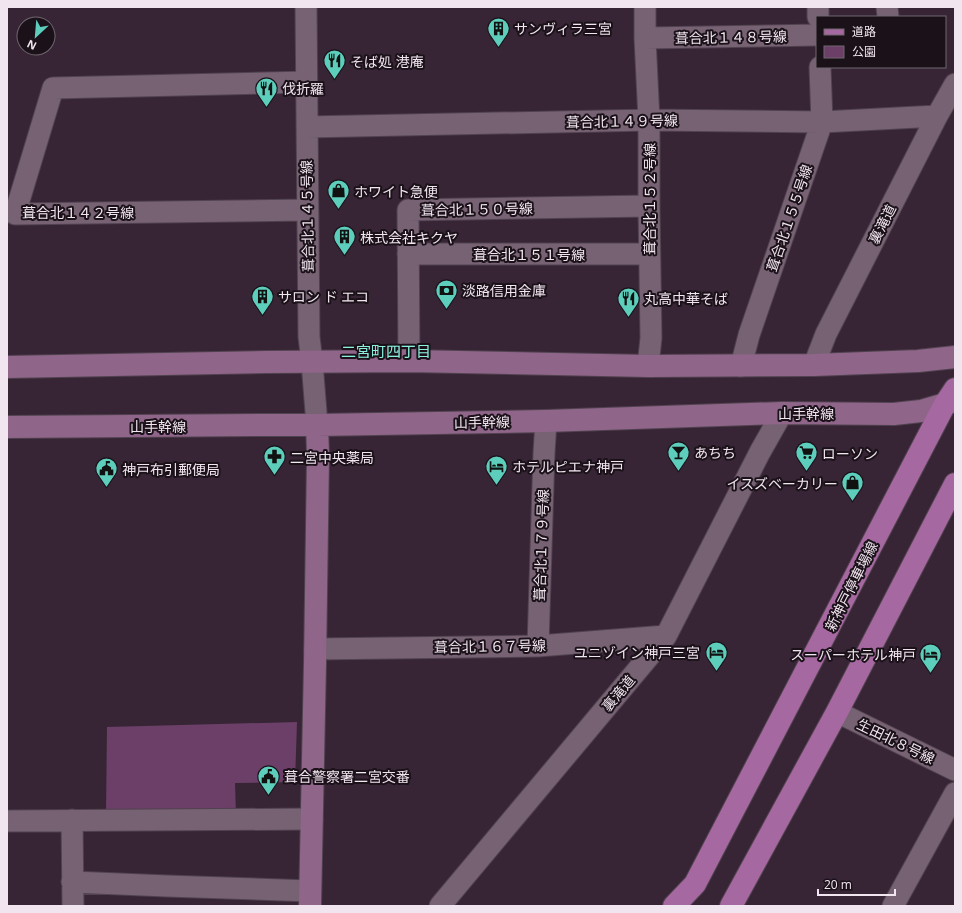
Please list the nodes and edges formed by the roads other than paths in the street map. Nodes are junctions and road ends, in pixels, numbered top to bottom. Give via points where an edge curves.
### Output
1 (306, 7) edge
2 (645, 7) edge
3 (816, 35) edge
4 (645, 38) junction
5 (820, 68) edge
6 (306, 82) junction
7 (955, 84) edge
8 (938, 116) junction
9 (649, 120) junction
10 (822, 122) junction
11 (307, 127) junction
12 (649, 206) junction
13 (307, 210) junction
14 (408, 254) junction
15 (649, 254) junction
16 (955, 357) edge
17 (409, 361) junction
18 (312, 362) junction
19 (814, 365) junction
20 (648, 366) junction
21 (741, 366) junction
22 (7, 367) edge
23 (952, 398) edge
24 (782, 413) junction
25 (546, 421) junction
26 (317, 425) junction
27 (7, 427) edge
28 (952, 497) edge
29 (666, 636) junction
30 (538, 646) junction
31 (315, 648) junction
32 (837, 712) junction
33 (955, 770) edge
34 (955, 793) edge
35 (312, 819) junction
36 (72, 820) junction
37 (7, 821) edge
38 (72, 882) junction
39 (310, 898) edge
40 (448, 903) edge
41 (73, 906) edge
42 (674, 906) edge
43 (731, 906) edge
44 (893, 906) edge

1 - 6 street, 葺合北１４５号線
2 - 4 street, 葺合北１５２号線
3 - 4 street, 葺合北１４８号線
4 - 9 street, 葺合北１５２号線
5 - 10 street, 葺合北１５５号線
6 - 11 street, 葺合北１４５号線
6 - 13 street, 葺合北１４２号線 via 53,88 15,214
7 - 8 street, 裏滝道
8 - 10 street, 葺合北１４９号線
8 - 19 street, 裏滝道 via 826,334
9 - 10 street, 葺合北１４９号線
9 - 11 street, 葺合北１４９号線
9 - 12 street, 葺合北１５２号線
10 - 21 street, 葺合北１５５号線 via 749,335
11 - 13 street, 葺合北１４５号線
12 - 14 street, 葺合北１５０号線 via 408,210
12 - 15 street, 葺合北１５２号線
13 - 18 street, 葺合北１４５号線 via 309,337
14 - 15 street, 葺合北１５１号線
14 - 17 street, 葺合北１５０号線
15 - 20 street, 葺合北１５２号線 via 651,338
16 - 19 street
17 - 18 street
17 - 20 street
18 - 22 street
18 - 26 street, 葺合北１４５号線
19 - 21 street
20 - 21 street
23 - 24 street, 山手幹線 via 921,411 894,414
23 - 42 main road, 新神戸停車場線 via 695,884
24 - 25 street, 山手幹線
24 - 29 street, 裏滝道
25 - 26 street, 山手幹線
25 - 30 street, 葺合北１７９号線
26 - 27 street, 山手幹線
26 - 31 street
28 - 32 main road
29 - 30 street, 葺合北１６７号線
29 - 40 street, 裏滝道
30 - 31 street, 葺合北１６７号線
31 - 35 street
32 - 33 street, 生田北８号線
32 - 43 main road
34 - 44 street
35 - 36 street
35 - 39 street
36 - 37 street
36 - 38 street
38 - 39 street via 166,886
38 - 41 street

